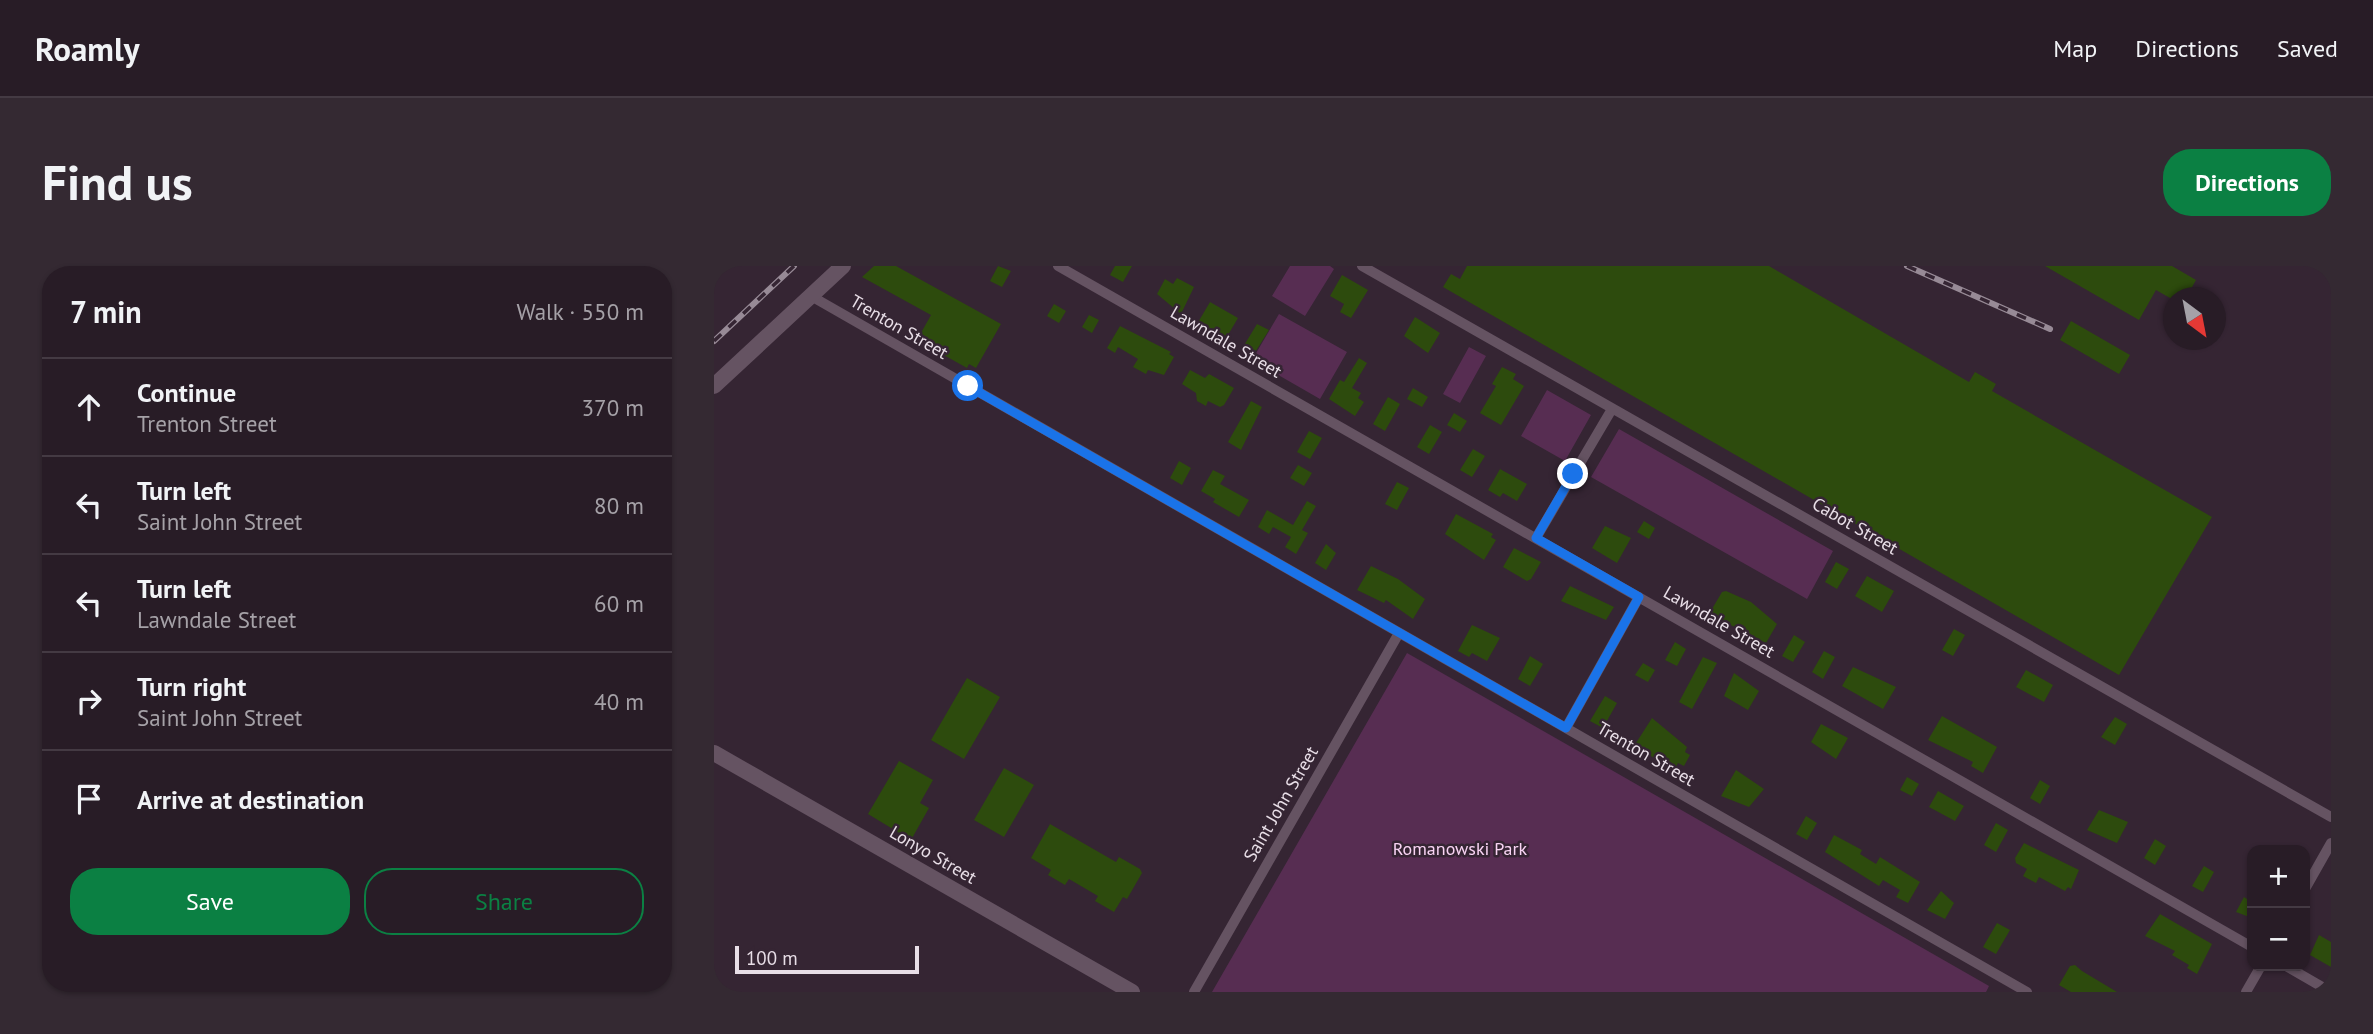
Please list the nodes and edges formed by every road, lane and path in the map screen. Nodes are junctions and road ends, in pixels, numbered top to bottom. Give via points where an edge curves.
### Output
1 (843, 266) edge
2 (1058, 266) edge
3 (1362, 266) edge
4 (811, 296) junction
5 (714, 386) edge
6 (1612, 409) junction
7 (1536, 538) junction
8 (1639, 597) junction
9 (1399, 633) junction
10 (1566, 728) junction
11 (714, 753) edge
12 (2331, 817) edge
13 (2331, 843) edge
14 (2310, 879) edge
15 (2247, 944) edge
16 (2258, 971) edge
17 (2295, 971) edge
18 (1132, 992) edge
19 (1194, 992) edge
20 (2026, 992) edge
21 (2246, 992) edge
22 (2331, 992) edge

1 - 4 street
2 - 7 street, Lawndale Street
3 - 6 street, Cabot Street
4 - 5 street
4 - 9 street, Trenton Street
6 - 7 street
6 - 12 street, Cabot Street
7 - 8 street, Lawndale Street
8 - 10 street
8 - 15 street, Lawndale Street
9 - 10 street, Trenton Street
9 - 19 street, Saint John Street
10 - 20 street, Trenton Street
11 - 18 street, Lonyo Street
13 - 14 street
16 - 21 street
17 - 22 street

